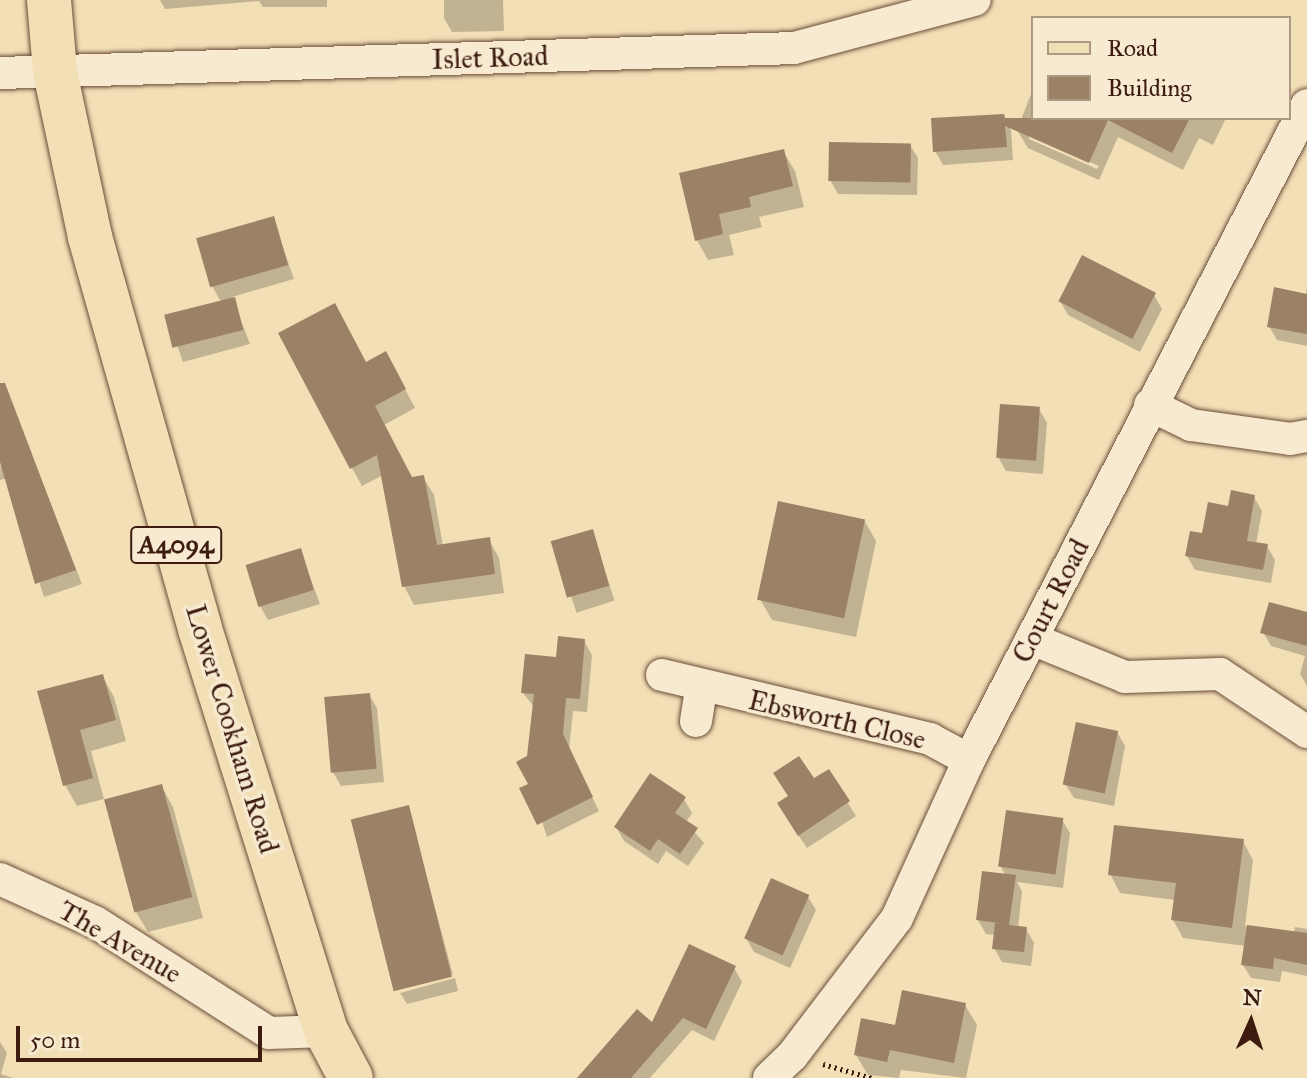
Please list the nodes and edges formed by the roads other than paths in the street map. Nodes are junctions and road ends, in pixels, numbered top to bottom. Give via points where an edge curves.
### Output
1 (49, 0) edge
2 (975, 0) edge
3 (55, 72) junction
4 (0, 73) edge
5 (1307, 105) edge
6 (1150, 405) junction
7 (1307, 436) edge
8 (1032, 639) junction
9 (662, 675) dead end
10 (701, 688) junction
11 (696, 721) dead end
12 (1307, 732) edge
13 (969, 760) junction
14 (0, 879) edge
15 (326, 1031) junction
16 (351, 1078) edge
17 (769, 1078) edge

1 - 3 main road, Lower Cookham Road / A4094
2 - 3 street, Islet Road via 794,48
3 - 4 street, Islet Road
3 - 15 main road, Lower Cookham Road / A4094 via 90,237 200,629
5 - 6 street, Court Road
6 - 7 street via 1191,425 1290,439
6 - 8 street, Court Road
8 - 12 street via 1125,677 1220,674
8 - 13 street, Court Road
9 - 10 street, Ebsworth Close
10 - 11 street
10 - 13 street, Ebsworth Close via 930,739
13 - 17 street, Court Road via 897,918 792,1056
14 - 15 street, The Avenue via 95,922 269,1033
15 - 16 main road, Lower Cookham Road / A4094

